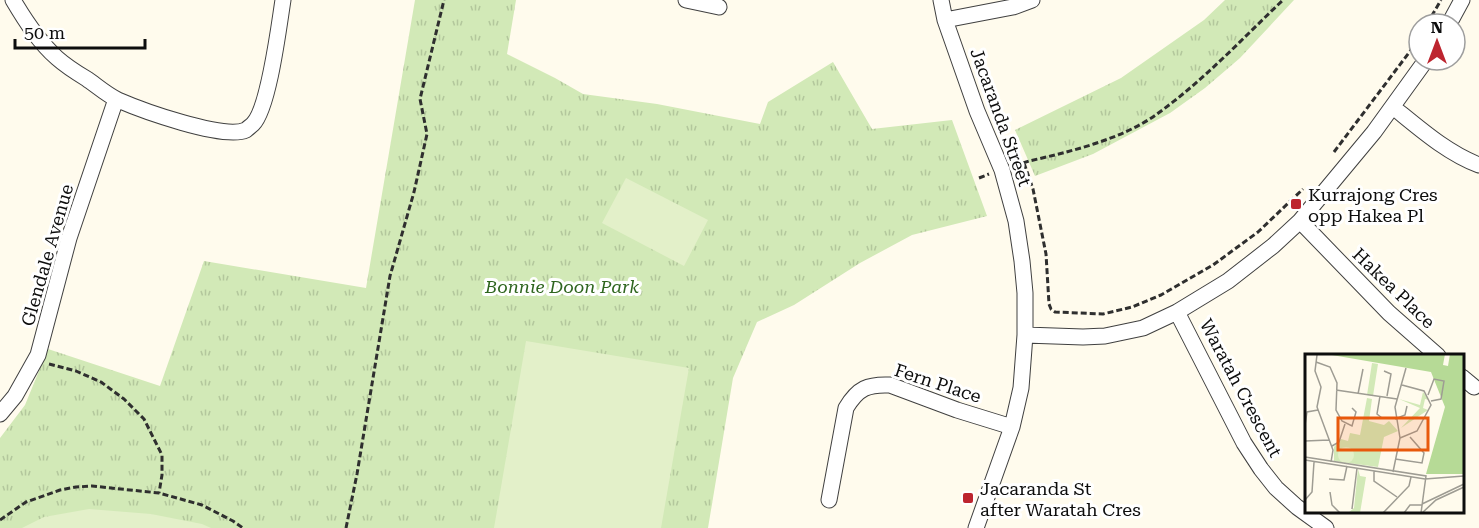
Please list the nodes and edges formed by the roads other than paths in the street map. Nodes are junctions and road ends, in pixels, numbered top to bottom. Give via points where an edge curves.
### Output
1 (14, 0) edge
2 (283, 0) edge
3 (686, 0) edge
4 (941, 0) edge
5 (1032, 0) edge
6 (719, 7) dead end
7 (945, 20) junction
8 (1418, 72) edge
9 (116, 99) junction
10 (1393, 107) junction
11 (1479, 165) edge
12 (1300, 221) junction
13 (1177, 312) junction
14 (1025, 335) junction
15 (1436, 354) edge
16 (0, 414) edge
17 (1012, 427) junction
18 (829, 500) dead end
19 (1305, 513) edge
20 (1305, 513) edge
21 (976, 528) edge
22 (1326, 528) edge

1 - 9 street via 40,41 59,60
2 - 9 street via 261,108 255,122 245,130 230,132 175,121
3 - 6 street
4 - 7 street, Jacaranda Street
5 - 7 street
7 - 14 street, Jacaranda Street via 1002,170 1016,221 1025,293
8 - 10 street
9 - 16 street, Glendale Avenue via 69,238 38,355
10 - 11 street via 1437,141
10 - 12 street
12 - 13 street via 1228,281
12 - 15 street, Hakea Place via 1389,313
13 - 14 street via 1143,328 1105,336
13 - 20 street, Waratah Crescent via 1244,443 1276,488
14 - 17 street, Jacaranda Street via 1022,388
17 - 18 street, Fern Place via 890,385 860,391 846,408
17 - 21 street, Jacaranda Street
19 - 22 street, Waratah Crescent

